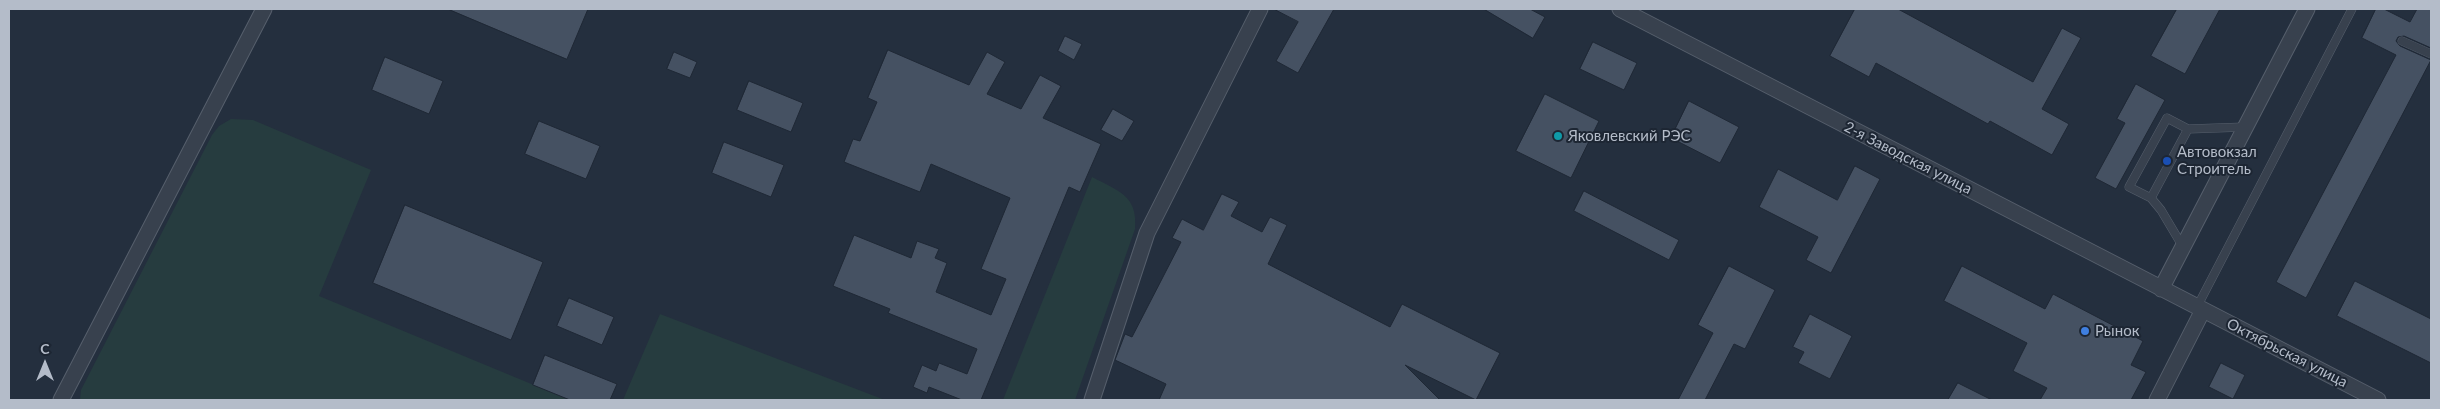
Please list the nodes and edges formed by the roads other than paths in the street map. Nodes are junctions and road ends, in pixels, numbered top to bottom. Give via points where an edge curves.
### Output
1 (264, 9) edge
2 (1260, 9) edge
3 (1620, 9) edge
4 (2307, 9) edge
5 (2352, 9) edge
6 (2402, 41) dead end
7 (2431, 54) edge
8 (2245, 127) junction
9 (2188, 129) junction
10 (2151, 198) junction
11 (2183, 247) junction
12 (2161, 288) junction
13 (2200, 308) junction
14 (61, 400) edge
15 (1092, 400) edge
16 (2157, 400) edge
17 (2378, 400) edge

1 - 14 street
2 - 15 street via 1148,233
3 - 12 street, 2-я Заводская улица
4 - 8 street
5 - 13 lane
6 - 7 lane
8 - 9 lane
8 - 11 street
9 - 10 lane
9 - 10 lane via 2167,118 2129,187
10 - 11 lane
11 - 12 street
12 - 13 street, 2-я Заводская улица
13 - 16 street
13 - 17 street, Октябрьская улица

